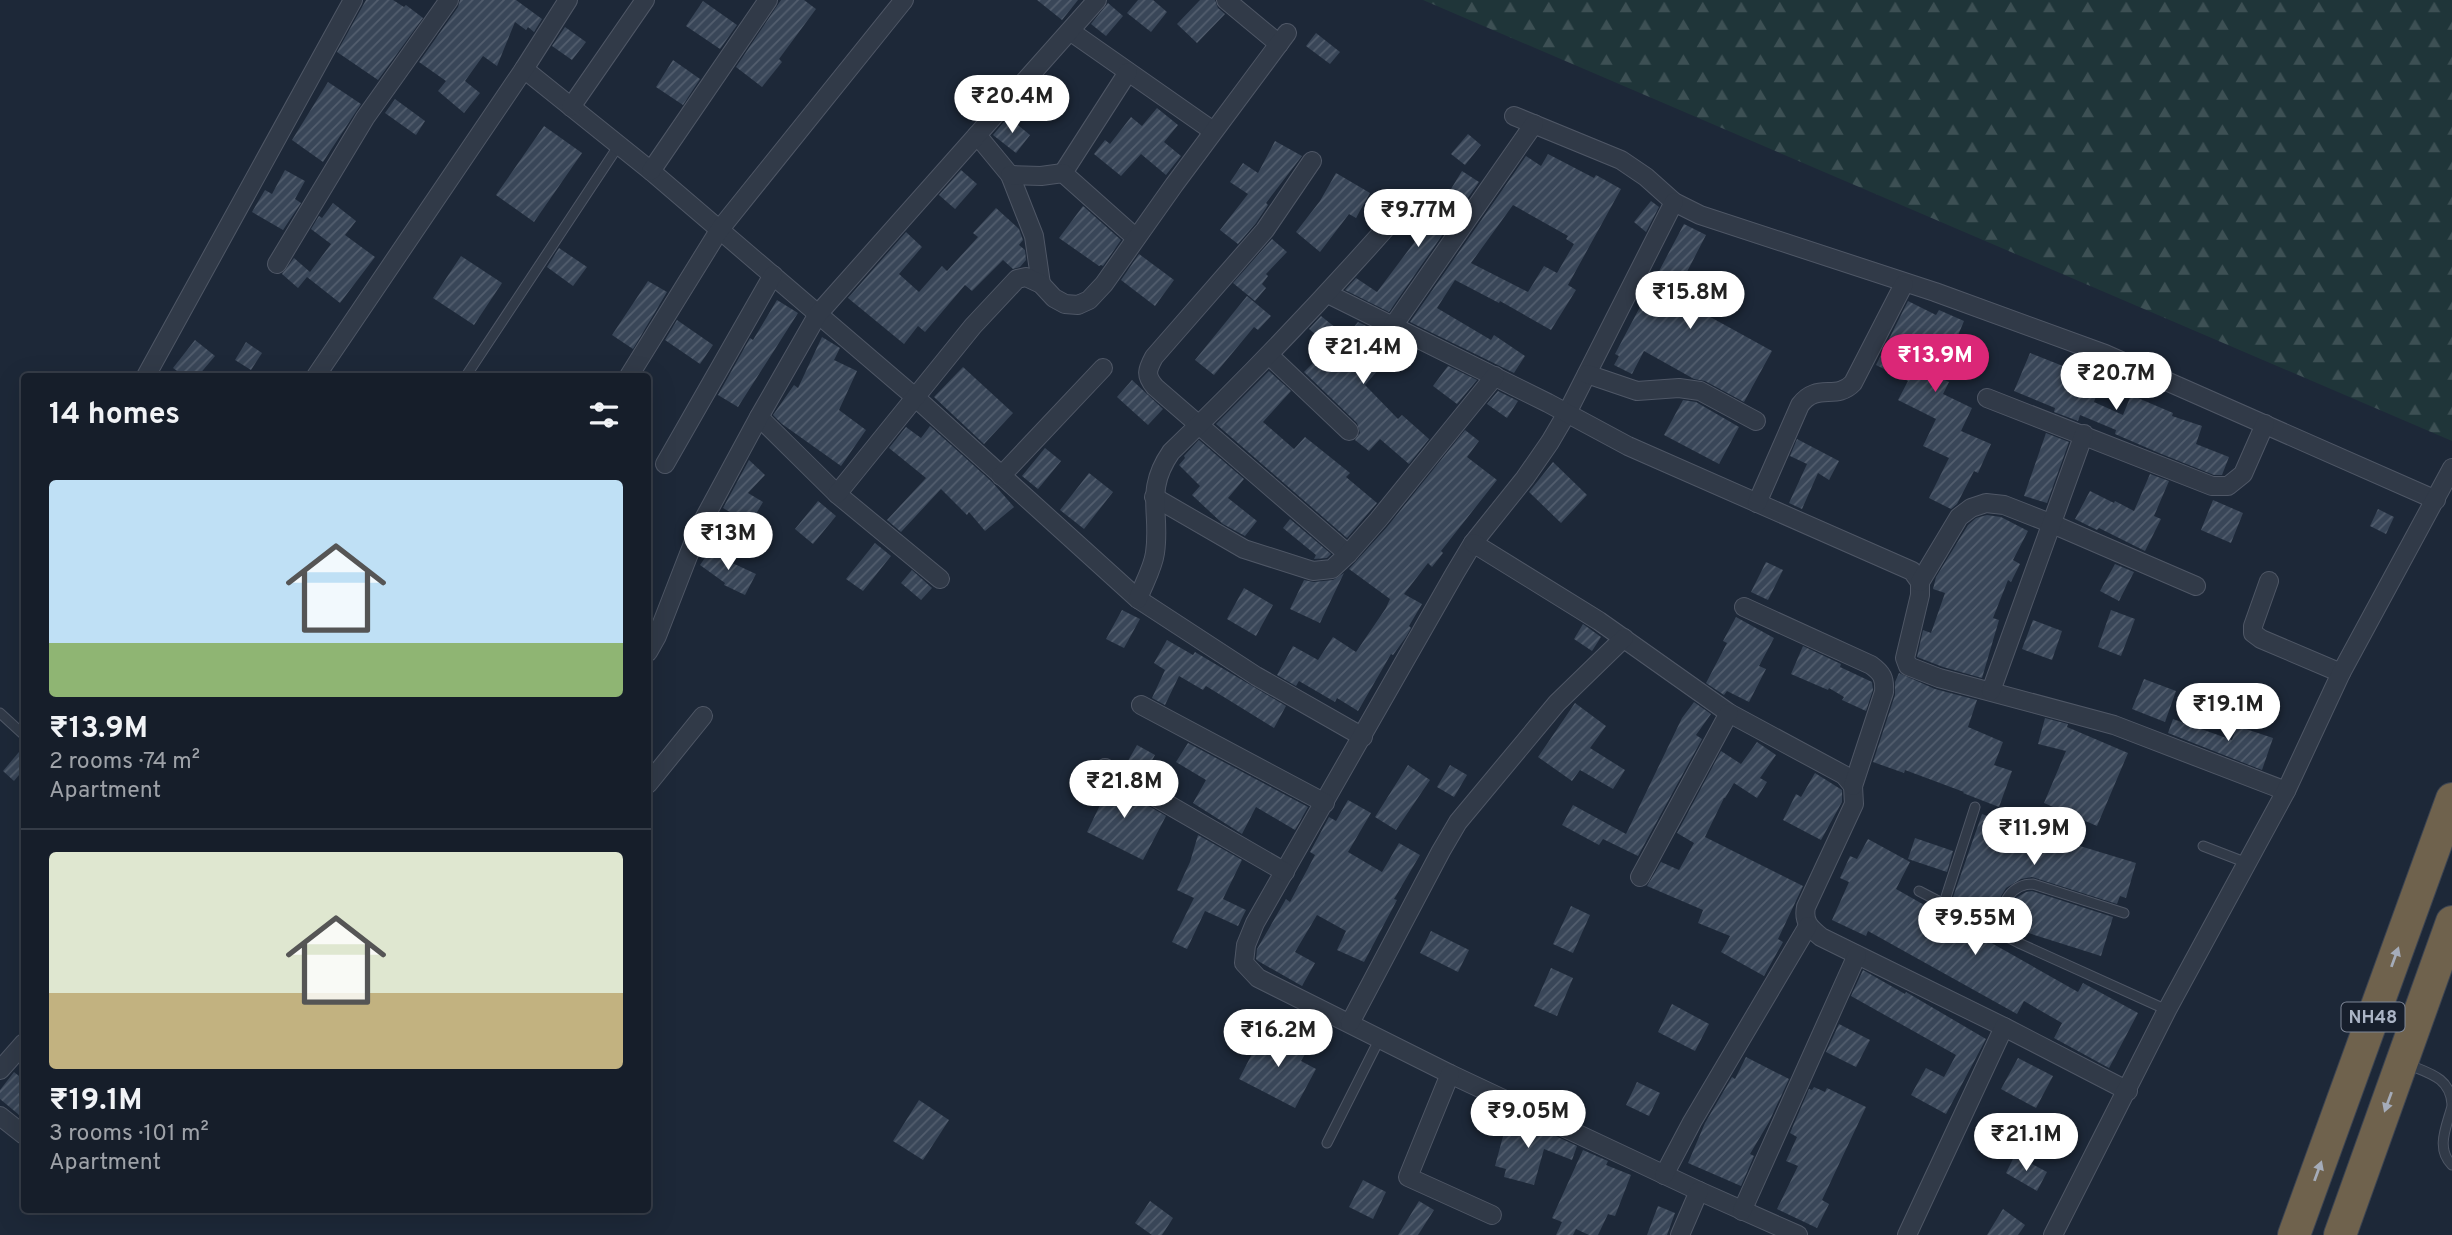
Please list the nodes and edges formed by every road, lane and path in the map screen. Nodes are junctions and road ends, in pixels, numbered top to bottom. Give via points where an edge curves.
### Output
1 (353, 0) edge
2 (449, 0) edge
3 (568, 0) edge
4 (645, 0) edge
5 (768, 0) edge
6 (904, 0) edge
7 (1097, 0) edge
8 (1226, 0) edge
9 (1070, 31) junction
10 (524, 69) junction
11 (1128, 72) junction
12 (571, 107) junction
13 (1514, 116) dead end
14 (1534, 124) junction
15 (1213, 131) junction
16 (977, 135) junction
17 (619, 145) junction
18 (1312, 161) dead end
19 (651, 171) junction
20 (1063, 173) junction
21 (1010, 175) junction
22 (1674, 202) junction
23 (1401, 212) dead end
24 (720, 229) junction
25 (1136, 238) junction
26 (277, 264) dead end
27 (774, 275) junction
28 (1041, 284) junction
29 (1904, 284) junction
30 (1328, 294) junction
31 (818, 314) junction
32 (1392, 326) junction
33 (1270, 356) junction
34 (1103, 368) dead end
35 (148, 373) edge
36 (318, 373) edge
37 (468, 373) edge
38 (631, 373) edge
39 (1587, 373) junction
40 (1494, 376) junction
41 (916, 398) junction
42 (1987, 398) dead end
43 (1567, 413) junction
44 (759, 417) junction
45 (1756, 421) dead end
46 (1200, 424) junction
47 (2265, 425) junction
48 (1349, 431) dead end
49 (2084, 434) junction
50 (665, 464) dead end
51 (2452, 468) edge
52 (1001, 475) junction
53 (837, 494) junction
54 (1154, 497) junction
55 (2436, 500) junction
56 (1756, 503) junction
57 (2050, 523) junction
58 (1473, 543) junction
59 (1349, 554) junction
60 (940, 579) dead end
61 (2269, 581) dead end
62 (1920, 582) junction
63 (2196, 586) dead end
64 (1138, 599) junction
65 (1744, 607) dead end
66 (1624, 638) junction
67 (651, 647) edge
68 (2341, 673) junction
69 (1991, 691) junction
70 (1141, 705) dead end
71 (0, 713) edge
72 (1729, 713) junction
73 (703, 716) dead end
74 (21, 732) edge
75 (1363, 737) junction
76 (1105, 768) dead end
77 (651, 780) edge
78 (1853, 786) junction
79 (2286, 791) junction
80 (2452, 799) edge
81 (1325, 803) junction
82 (1976, 807) dead end
83 (2203, 846) dead end
84 (2247, 863) junction
85 (1285, 872) junction
86 (1640, 877) dead end
87 (1919, 891) dead end
88 (1944, 903) junction
89 (2124, 913) dead end
90 (2452, 922) edge
91 (1808, 926) junction
92 (1994, 930) junction
93 (1857, 955) junction
94 (2167, 1010) junction
95 (1350, 1023) junction
96 (2004, 1027) junction
97 (1380, 1038) junction
98 (21, 1046) edge
99 (2402, 1062) junction
100 (0, 1070) edge
101 (1450, 1074) junction
102 (2128, 1091) junction
103 (2452, 1105) edge
104 (0, 1115) edge
105 (21, 1132) edge
106 (1327, 1143) dead end
107 (2452, 1165) edge
108 (1664, 1175) junction
109 (1699, 1191) junction
110 (1742, 1211) junction
111 (1492, 1216) dead end
112 (1680, 1235) edge
113 (1798, 1235) edge
114 (1907, 1235) edge
115 (2053, 1235) edge
116 (2294, 1235) edge
117 (2340, 1235) edge

1 - 35 street
2 - 26 street via 365,118
3 - 10 street
4 - 12 street
5 - 19 street
6 - 24 street
7 - 9 street
8 - 15 street via 1283,38
9 - 11 street
9 - 16 street
10 - 12 street
10 - 36 street
11 - 15 street
11 - 20 street
12 - 17 street
13 - 14 street
14 - 22 street via 1621,160
14 - 32 street
15 - 25 street
16 - 21 street
16 - 31 street
17 - 19 street
17 - 37 lane
18 - 46 street via 1265,230 1147,369 1147,378 1155,387
19 - 24 street
20 - 21 street
20 - 25 street
21 - 28 street via 1034,236
22 - 29 street via 1700,215
22 - 39 street
23 - 30 street
24 - 27 street
24 - 38 street
25 - 28 street via 1089,300 1065,304
27 - 31 street
27 - 50 street
28 - 41 street via 1026,277 1017,279
29 - 47 street via 2105,354
29 - 56 street via 1853,383 1838,392 1812,393 1800,405
30 - 32 street
30 - 33 street
31 - 41 street
31 - 44 street
32 - 40 street
33 - 46 street
33 - 48 street
34 - 52 street
39 - 43 street
39 - 45 street via 1637,391 1700,391
40 - 43 street
40 - 59 street
41 - 52 street
41 - 53 street
42 - 49 street
43 - 56 street via 1628,446
43 - 58 street via 1525,478
44 - 53 street
44 - 67 street via 699,528
46 - 54 street via 1160,467
46 - 59 street
47 - 49 street via 2243,474 2228,486 2212,486
47 - 55 street
49 - 57 street
51 - 55 street
52 - 64 street
53 - 60 street
54 - 59 street via 1244,549 1276,561 1313,571 1332,569
54 - 64 street via 1155,555
55 - 68 street
56 - 62 street via 1912,571
57 - 62 street via 2004,505 1986,503 1970,508 1959,517
57 - 63 street
57 - 69 street
58 - 66 street
58 - 75 street
61 - 68 street via 2253,633
62 - 69 street via 1905,658 1908,666
64 - 75 street via 1256,676
65 - 78 street via 1881,673 1884,692
66 - 72 street
66 - 95 street via 1557,703 1458,822
68 - 79 street
69 - 79 street via 2114,725
70 - 81 street
71 - 74 lane
72 - 78 street via 1844,775
72 - 86 street
73 - 77 street
75 - 81 street
76 - 85 street
78 - 91 street via 1854,804 1806,907
79 - 84 street
116 -> 80 highway, NH48
81 - 85 street
82 - 88 lane
83 - 84 lane
84 - 94 street
85 - 95 street via 1255,923 1244,962 1258,978
87 - 88 lane
88 - 92 lane
89 - 92 lane via 2022,884 2006,901
90 - 99 highway, NH48
91 - 93 street
91 - 108 street
92 - 94 lane
93 - 96 street
93 - 110 street
94 - 102 street
95 - 97 street
96 - 102 street
96 - 114 street
97 - 101 street
97 - 106 lane
98 - 100 street
99 - 103 lane via 2444,1082 2451,1091
99 -> 117 highway, NH48
101 - 108 street
101 - 111 street via 1408,1177
102 - 115 street
103 - 107 lane via 2442,1143 2443,1155
104 - 105 street
108 - 109 street
109 - 110 street
109 - 112 street
110 - 113 street

